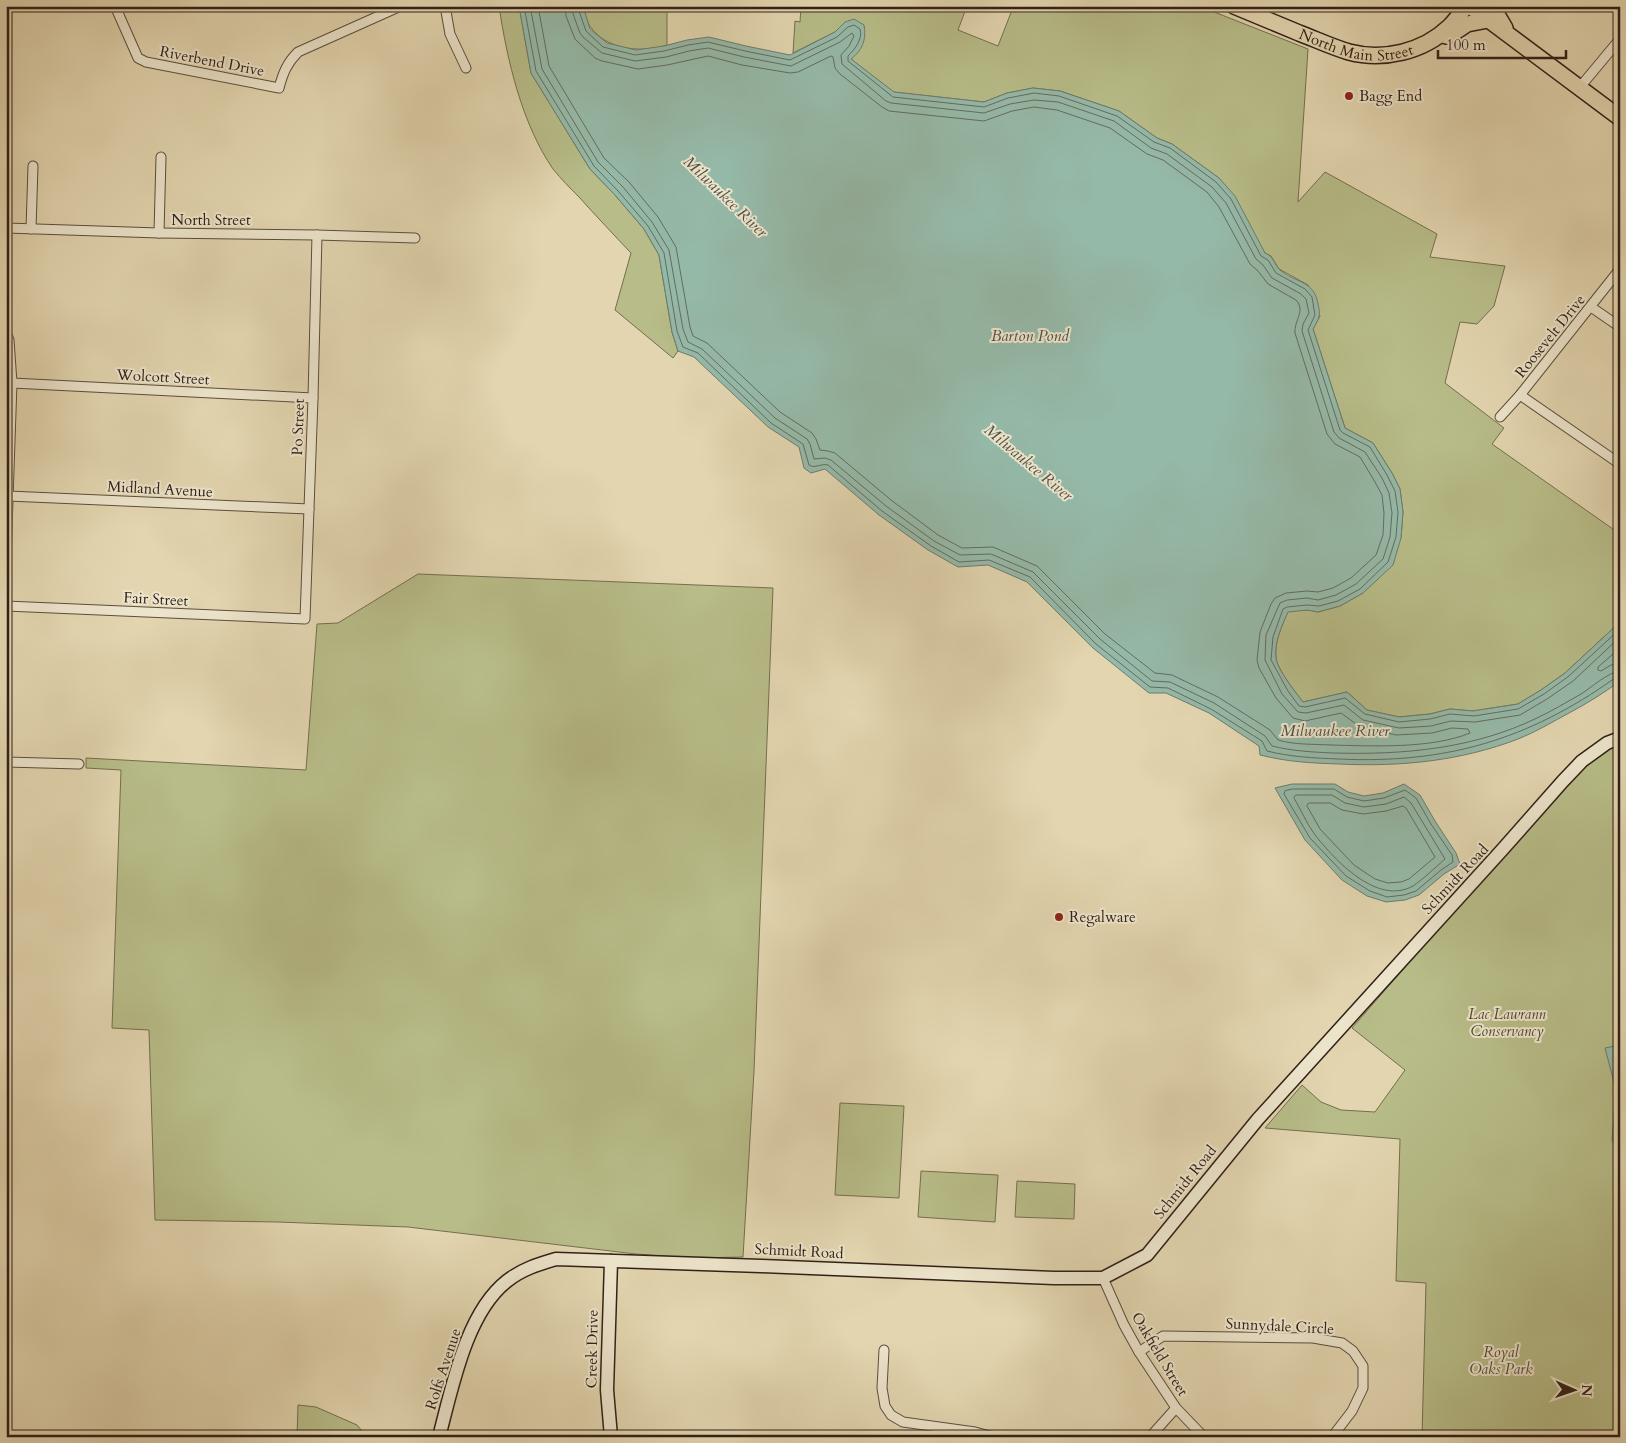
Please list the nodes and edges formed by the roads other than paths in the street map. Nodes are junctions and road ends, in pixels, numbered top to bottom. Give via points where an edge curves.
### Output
1 (12, 6) edge
2 (115, 6) edge
3 (401, 6) edge
4 (445, 6) edge
5 (1234, 6) edge
6 (1468, 6) edge
7 (6, 11) edge
8 (1490, 13) edge
9 (1432, 40) junction
10 (1620, 40) edge
11 (466, 68) dead end
12 (1580, 87) junction
13 (1620, 118) edge
14 (161, 157) dead end
15 (33, 166) dead end
16 (6, 228) edge
17 (31, 230) junction
18 (159, 234) junction
19 (317, 235) junction
20 (415, 238) dead end
21 (1620, 269) edge
22 (1591, 307) junction
23 (1620, 327) edge
24 (6, 333) edge
25 (12, 383) junction
26 (1520, 395) junction
27 (313, 398) junction
28 (1500, 418) dead end
29 (1620, 464) edge
30 (8, 496) junction
31 (309, 509) junction
32 (6, 558) edge
33 (6, 606) edge
34 (305, 620) joint
35 (1620, 738) edge
36 (6, 762) edge
37 (79, 764) dead end
38 (611, 1261) junction
39 (1103, 1278) junction
40 (884, 1350) dead end
41 (1139, 1352) junction
42 (1176, 1408) junction
43 (439, 1437) edge
44 (611, 1437) edge
45 (994, 1437) edge
46 (1150, 1437) edge
47 (1204, 1437) edge
48 (1332, 1437) edge

1 - 7 street
2 - 3 street, Riverbend Drive via 138,58 279,88 284,70 298,52
4 - 11 street via 450,34
5 - 9 main road, North Main Street via 1349,52 1393,55
6 - 8 main road
6 - 9 main road, North Main Street
8 - 9 main road via 1452,34
8 - 12 main road via 1508,34
10 - 12 street
12 - 13 main road
14 - 18 street
15 - 17 street
16 - 17 street, North Street
17 - 18 street, North Street
18 - 19 street, North Street
19 - 20 street, North Street
19 - 27 street, Po Street
21 - 22 street, Roosevelt Drive
22 - 23 street
22 - 26 street, Roosevelt Drive
24 - 25 street via 10,340
25 - 27 street, Wolcott Street
25 - 30 street
26 - 28 street, Roosevelt Drive
26 - 29 street
27 - 31 street, Po Street
30 - 31 street, Midland Avenue
30 - 32 street
31 - 34 street, Po Street
33 - 34 street, Fair Street
35 - 39 street, Schmidt Road via 1582,760 1258,1119 1146,1255
36 - 37 street
38 - 39 street, Schmidt Road
38 - 43 street, Rolfs Avenue via 556,1259 529,1268 507,1281 485,1304 468,1337
38 - 44 street, Creek Drive via 607,1390
39 - 41 street, Oakfield Street
40 - 45 street via 882,1388 885,1406 891,1415 903,1422
41 - 42 street, Oakfield Street
41 - 48 street, Sunnydale Circle via 1164,1336 1313,1338 1342,1342 1363,1366 1363,1388 1352,1411
42 - 46 street
42 - 47 street, Oakfield Street

